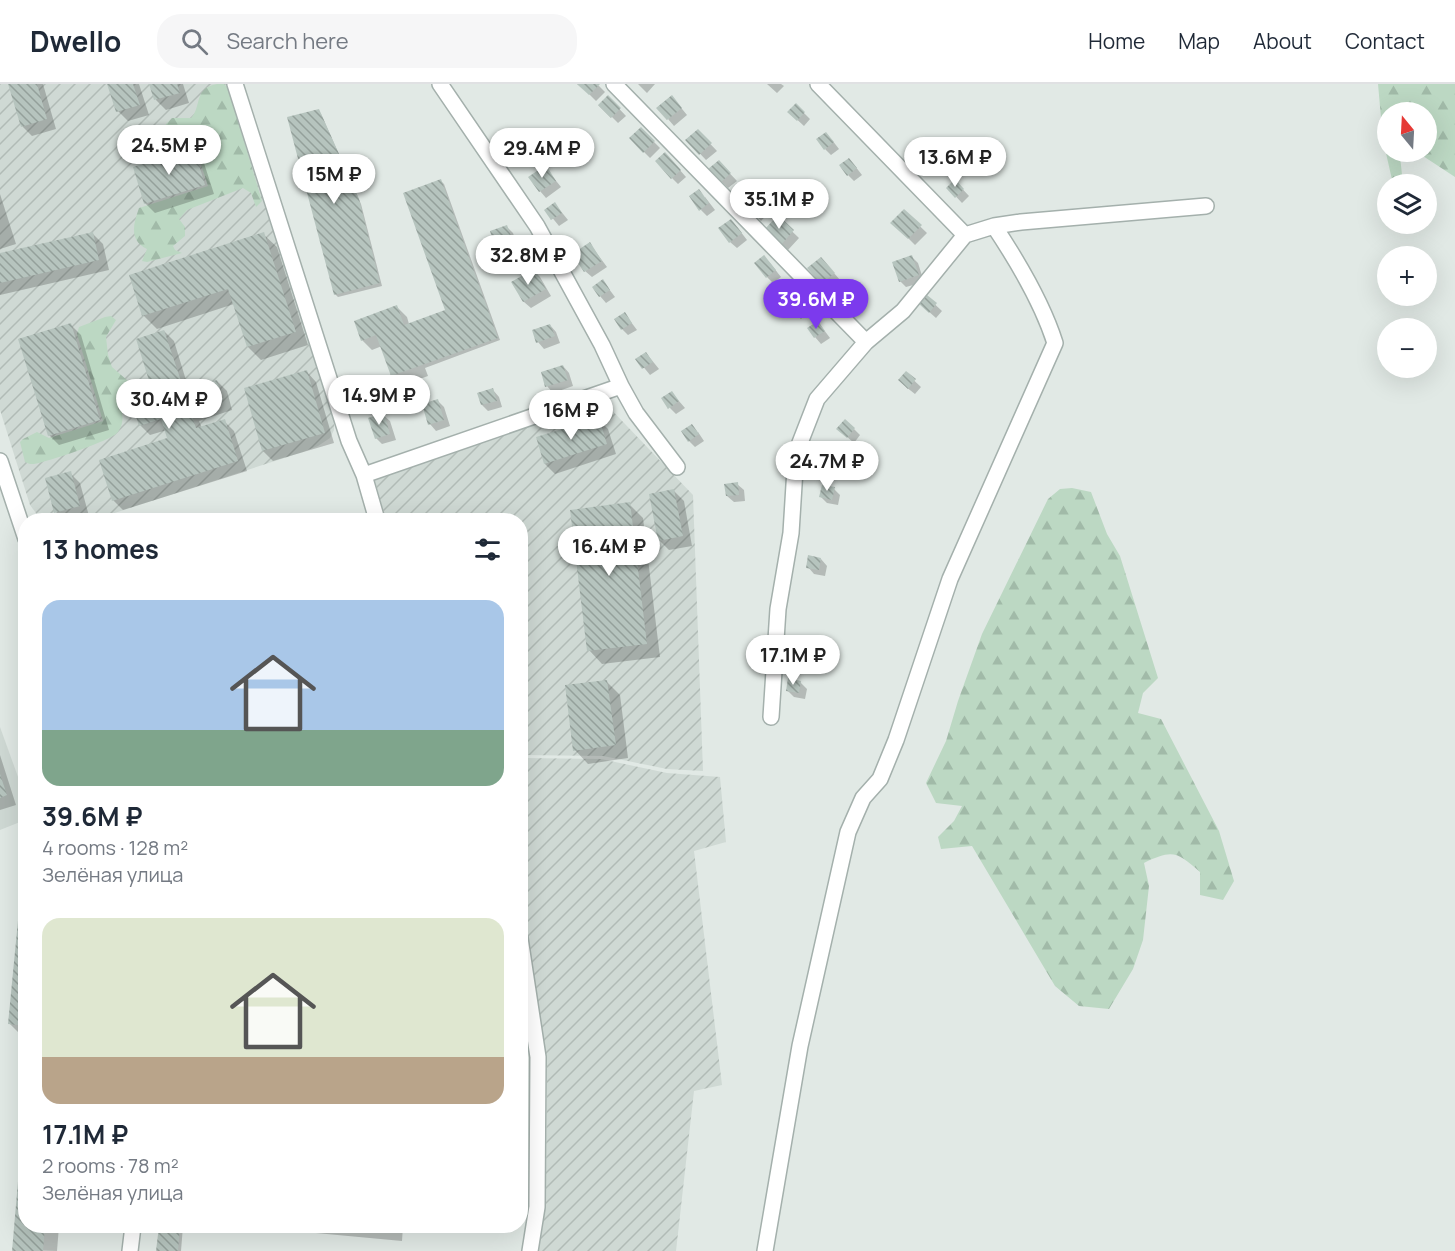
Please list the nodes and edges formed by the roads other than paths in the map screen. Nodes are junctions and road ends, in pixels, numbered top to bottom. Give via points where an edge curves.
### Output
1 (235, 84) edge
2 (440, 84) edge
3 (614, 84) edge
4 (818, 84) edge
5 (1206, 206) dead end
6 (994, 226) junction
7 (965, 235) junction
8 (866, 342) junction
9 (621, 386) junction
10 (0, 461) edge
11 (677, 467) dead end
12 (364, 475) junction
13 (375, 513) edge
14 (18, 515) edge
15 (771, 717) dead end
16 (528, 991) edge
17 (132, 1233) edge
18 (130, 1251) edge
19 (530, 1251) edge
20 (765, 1251) edge

1 - 12 street via 349,441
2 - 9 street via 537,226
3 - 8 street
4 - 7 street
5 - 6 street
6 - 7 street
6 - 20 street via 1013,254 1055,343 950,579 880,779 863,798 848,832 800,1046
7 - 8 street via 903,311
8 - 15 street via 817,399 796,453 790,533 778,609
9 - 11 street
9 - 12 street
10 - 14 street
12 - 13 street
16 - 19 street via 538,1057 537,1207
17 - 18 street

